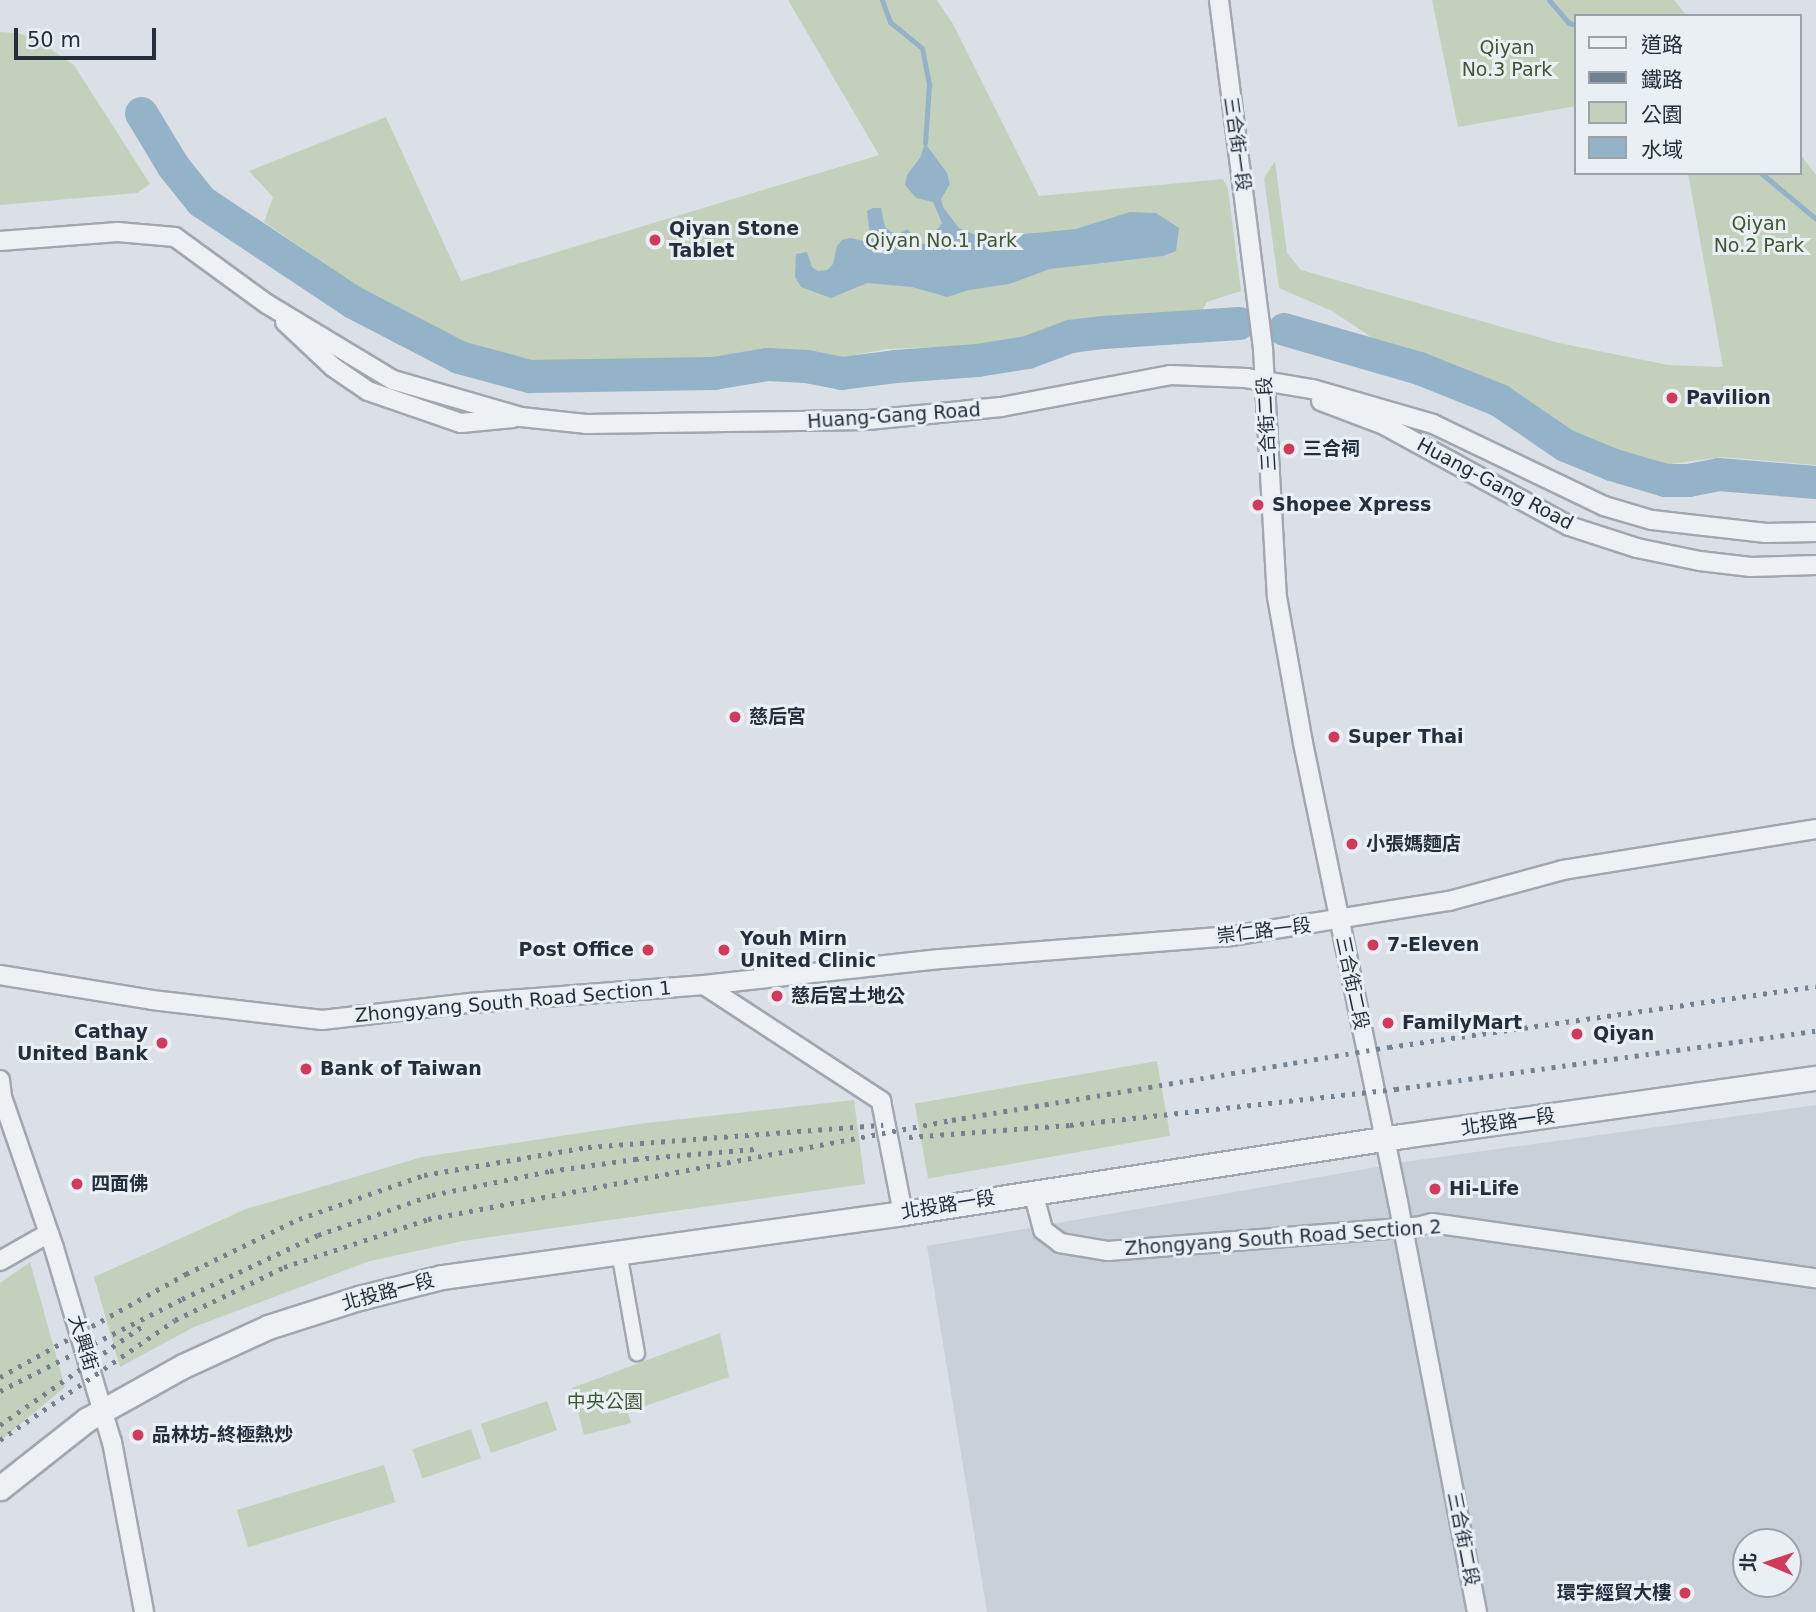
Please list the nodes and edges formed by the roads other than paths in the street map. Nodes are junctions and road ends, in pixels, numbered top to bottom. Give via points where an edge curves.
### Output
1 (1219, 0) edge
2 (0, 241) edge
3 (1263, 349) joint
4 (1265, 380) junction
5 (1816, 532) edge
6 (1816, 565) edge
7 (1816, 829) edge
8 (1339, 921) junction
9 (0, 975) edge
10 (704, 985) junction
11 (1816, 1078) edge
12 (0, 1080) edge
13 (1385, 1140) junction
14 (1033, 1192) junction
15 (903, 1213) junction
16 (1401, 1227) junction
17 (49, 1233) junction
18 (619, 1252) junction
19 (0, 1261) edge
20 (1816, 1278) edge
21 (637, 1353) dead end
22 (102, 1410) junction
23 (0, 1488) edge
24 (144, 1612) edge
25 (1477, 1612) edge

1 - 3 street, 三合街一段
2 - 4 street, Huang-Gang Road via 118,232 175,237 267,304 393,380 521,417 586,425 869,420 1001,407 1170,375
3 - 4 street, 三合街二段
4 - 5 street, Huang-Gang Road via 1433,424 1604,506 1652,520 1731,530
4 - 6 street, Huang-Gang Road via 1384,425 1569,526 1700,562 1751,567
4 - 8 street, 三合街二段 via 1277,597
7 - 8 street, 崇仁路一段 via 1563,870 1448,901
8 - 10 street, 崇仁路一段 via 1232,936 940,959
8 - 13 street, 三合街二段
9 - 10 street, Zhongyang South Road Section 1 via 152,1000 322,1020
10 - 15 street via 881,1101
11 - 13 street, 北投路一段
12 - 17 street, 大興街
13 - 14 street, 北投路一段
13 - 16 street, 三合街二段
14 - 15 street, 北投路一段
14 - 16 street, Zhongyang South Road Section 2 via 1043,1230 1060,1243 1108,1251
15 - 18 street, 北投路一段
16 - 20 street, Zhongyang South Road Section 2 via 1432,1223
16 - 25 street, 三合街二段
17 - 19 street
17 - 22 street, 大興街
18 - 21 street
18 - 22 street, 北投路一段 via 442,1277 359,1298 268,1327
22 - 23 street, 北投路一段
22 - 24 street, 大興街

